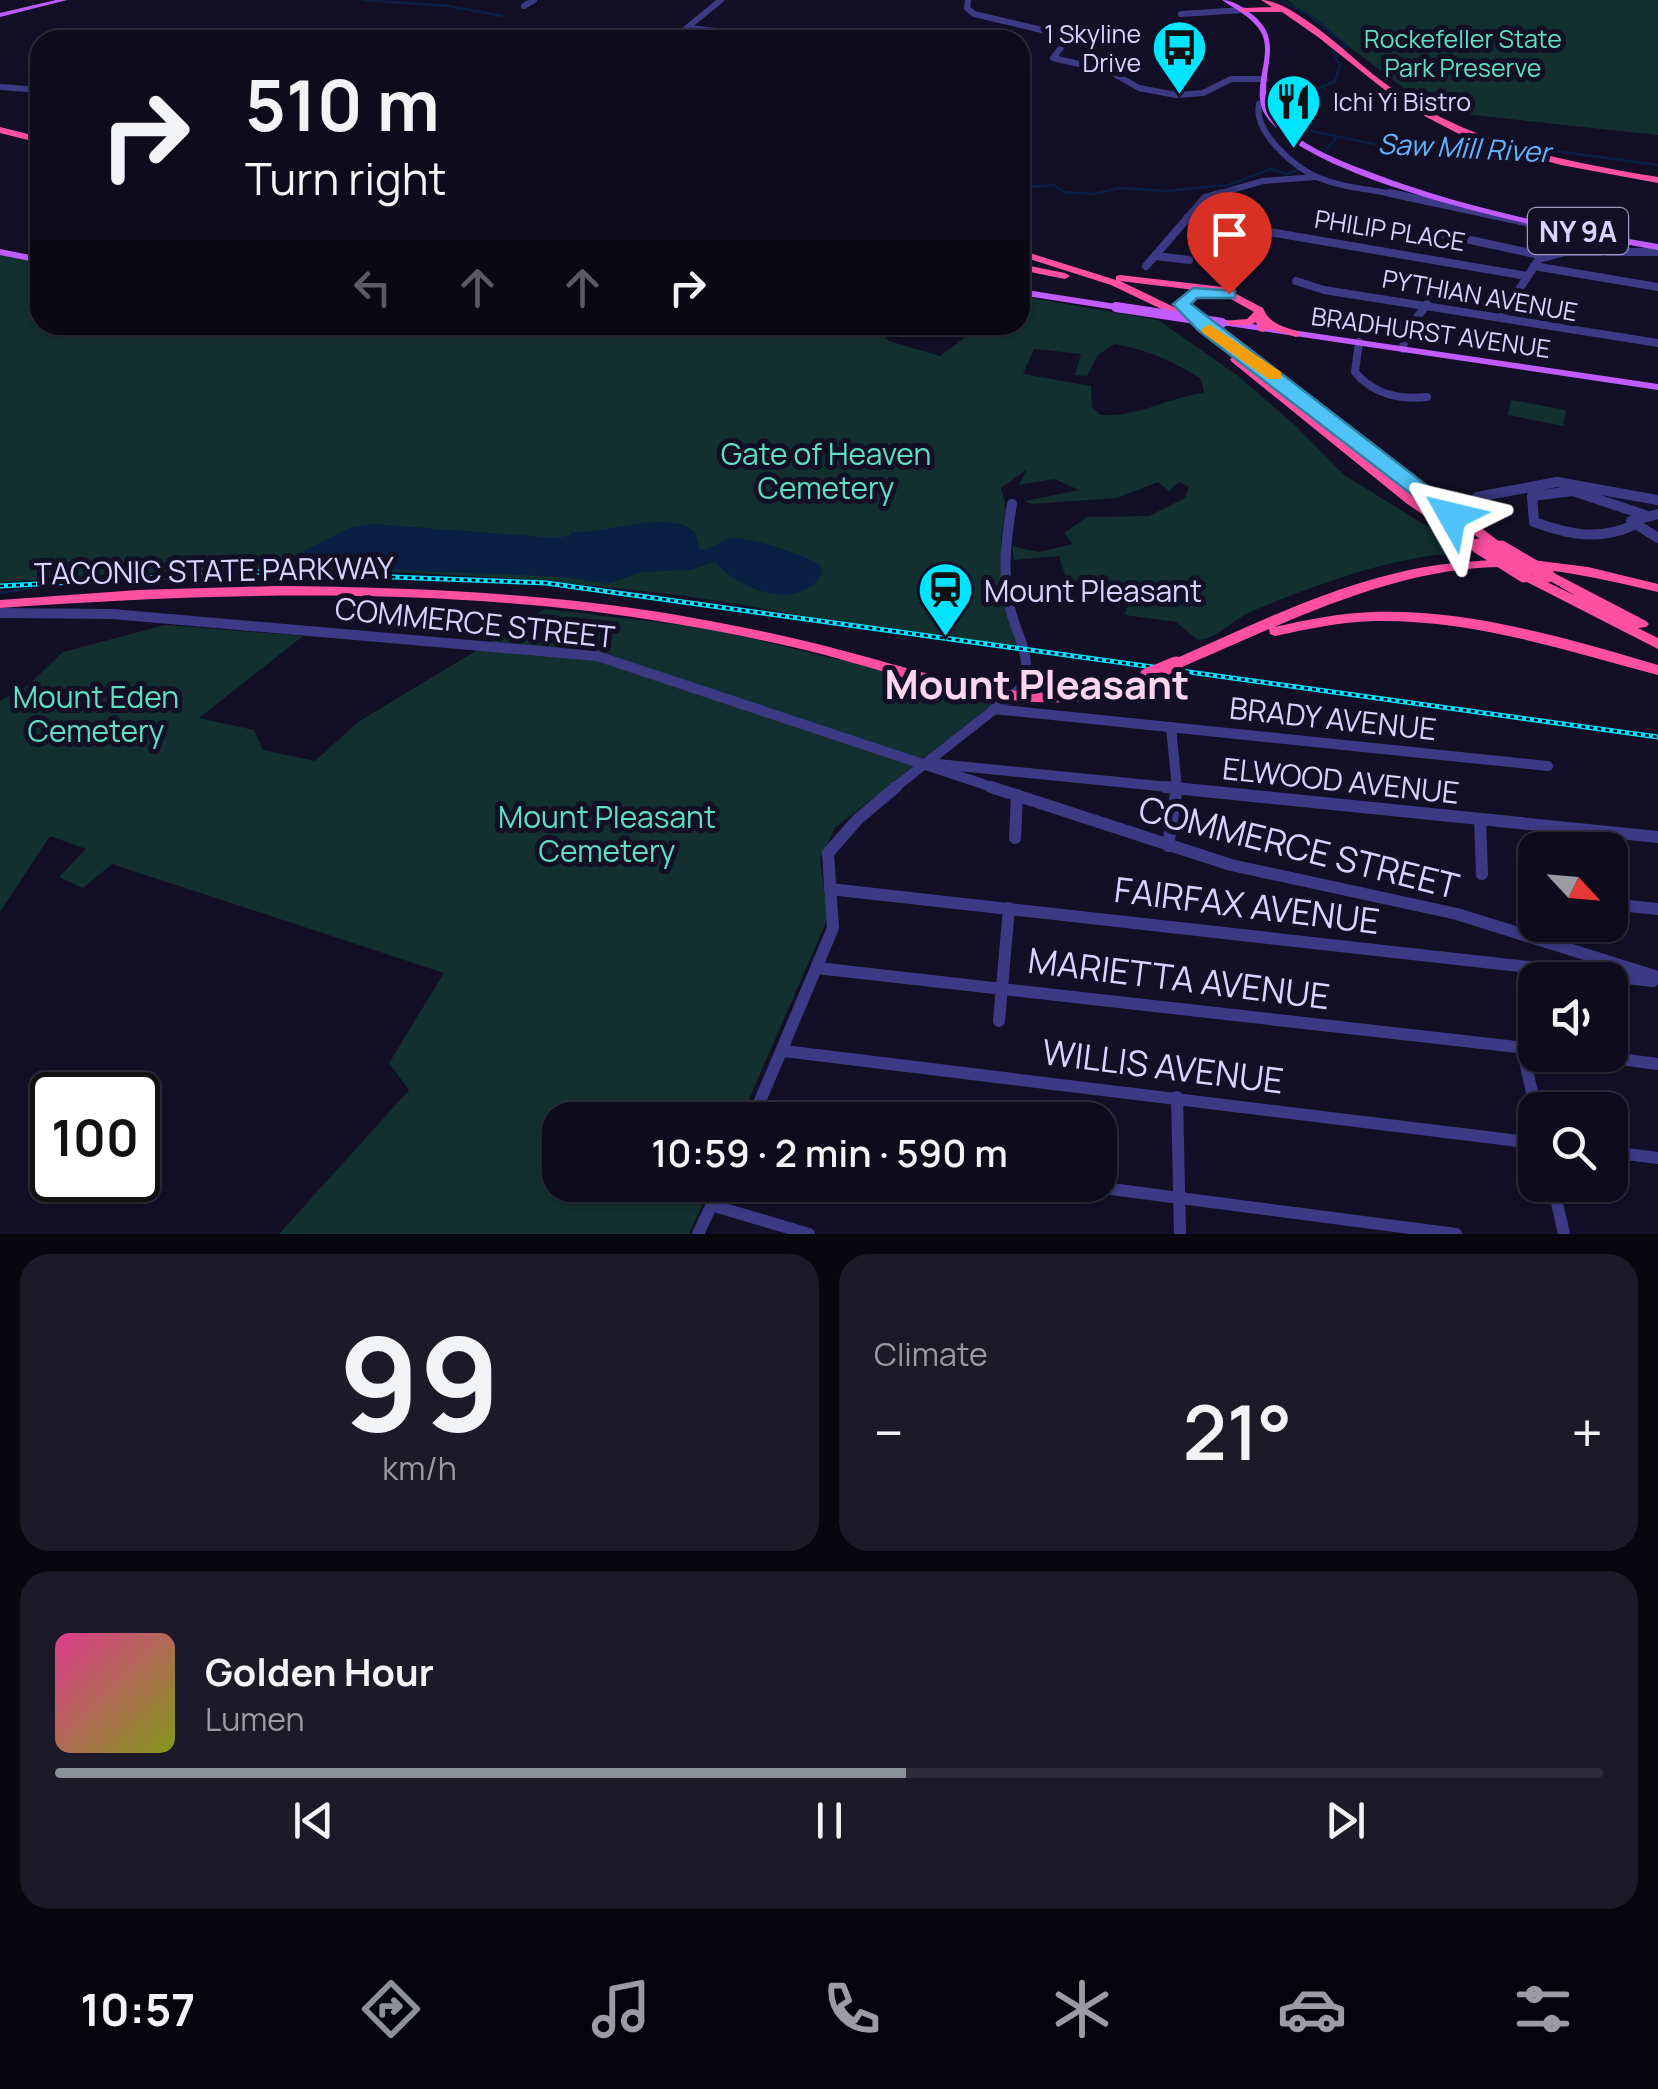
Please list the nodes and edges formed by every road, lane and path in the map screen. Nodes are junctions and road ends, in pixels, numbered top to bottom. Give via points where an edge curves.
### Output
1 (64, 0) edge
2 (534, 0) edge
3 (721, 0) edge
4 (968, 0) edge
5 (1226, 0) edge
6 (1267, 0) edge
7 (524, 6) dead end
8 (1243, 10) junction
9 (1181, 14) dead end
10 (0, 15) edge
11 (1295, 16) junction
12 (688, 28) junction
13 (685, 30) edge
14 (708, 30) edge
15 (1339, 48) junction
16 (1265, 80) junction
17 (0, 87) edge
18 (30, 89) edge
19 (1264, 103) junction
20 (0, 130) edge
21 (0, 138) edge
22 (30, 140) edge
23 (30, 142) edge
24 (1316, 177) junction
25 (1658, 179) edge
26 (1186, 218) junction
27 (1544, 222) junction
28 (1429, 231) dead end
29 (1658, 250) edge
30 (0, 252) edge
31 (1156, 256) junction
32 (1544, 256) junction
33 (30, 258) edge
34 (1030, 260) edge
35 (1030, 260) edge
36 (1189, 260) dead end
37 (1030, 261) edge
38 (1146, 266) dead end
39 (1534, 266) junction
40 (1527, 276) junction
41 (1296, 281) dead end
42 (1658, 287) edge
43 (1030, 294) edge
44 (1426, 304) junction
45 (1501, 316) junction
46 (1342, 317) dead end
47 (1260, 322) junction
48 (1224, 323) joint
49 (1204, 326) junction
50 (1410, 327) junction
51 (1296, 334) joint
52 (1359, 342) junction
53 (1658, 344) edge
54 (1402, 348) junction
55 (1658, 387) edge
56 (1427, 397) dead end
57 (1476, 497) dead end
58 (1658, 500) edge
59 (1012, 504) dead end
60 (1658, 514) edge
61 (1645, 515) junction
62 (1634, 526) junction
63 (1658, 538) edge
64 (1658, 588) edge
65 (0, 602) edge
66 (0, 612) edge
67 (1658, 632) edge
68 (1658, 644) edge
69 (1182, 665) junction
70 (1658, 670) edge
71 (1016, 692) junction
72 (994, 709) junction
73 (1172, 727) junction
74 (928, 766) junction
75 (1548, 766) dead end
76 (1019, 773) joint
77 (1177, 789) junction
78 (1017, 794) junction
79 (1480, 819) junction
80 (1578, 830) joint
81 (1015, 838) dead end
82 (1658, 838) edge
83 (1168, 846) junction
84 (1482, 874) dead end
85 (830, 889) junction
86 (1628, 906) dead end
87 (1009, 908) junction
88 (1658, 909) edge
89 (817, 968) junction
90 (1658, 979) edge
91 (1003, 988) junction
92 (999, 1020) dead end
93 (1518, 1047) edge
94 (784, 1051) junction
95 (1628, 1060) edge
96 (1658, 1064) edge
97 (1177, 1097) junction
98 (760, 1102) edge
99 (1518, 1141) edge
100 (1628, 1154) edge
101 (1658, 1158) edge
102 (1117, 1190) edge
103 (1180, 1198) junction
104 (713, 1202) edge
105 (1556, 1202) edge
106 (712, 1205) junction
107 (698, 1234) edge
108 (809, 1234) edge
109 (1180, 1234) edge
110 (1456, 1234) edge
111 (1564, 1234) edge

1 - 10 main road
2 - 7 street
3 - 12 street
4 - 16 street via 974,14 1063,36 1053,58 1141,88 1191,96 1226,82
5 - 8 main road
6 - 8 highway via 1271,6
6 - 11 highway
6 - 15 highway
8 - 9 street
8 - 11 highway
8 - 16 main road via 1267,38
11 - 15 highway
12 - 13 street
12 - 14 street
15 - 25 highway via 1412,107 1502,146
16 - 19 main road
17 - 18 street
19 - 24 street via 1256,113 1261,132
19 - 27 main road, NY 9A via 1289,135 1339,163
20 - 22 highway
21 - 23 highway
24 - 26 street via 1264,180 1210,196
24 - 27 street via 1492,217
26 - 31 street
26 - 40 street, PHILIP PLACE
27 - 29 main road, NY 9A
28 - 32 street
29 - 32 street
30 - 33 main road
31 - 36 street
31 - 38 street
32 - 39 street
34 - 47 highway via 1227,292 1251,302
35 - 49 highway via 1138,293
37 - 68 highway, bridge via 1176,320 1478,546
39 - 40 street
39 - 42 street
40 - 45 street
41 - 44 street, PYTHIAN AVENUE
43 - 48 main road, bridge
44 - 45 street, PYTHIAN AVENUE
44 - 50 street
45 - 53 street, PYTHIAN AVENUE
46 - 50 street
47 - 48 highway
47 - 49 highway via 1247,303 1229,294 1187,295 1184,308
47 - 51 highway
49 - 67 highway, bridge via 1501,548
50 - 54 street
51 - 52 main road, BRADHURST AVENUE
52 - 54 main road, BRADHURST AVENUE
52 - 56 street via 1356,372 1362,381 1386,393
54 - 55 main road, BRADHURST AVENUE
57 - 58 street via 1557,482
59 - 71 street via 1004,551 1009,605 1030,662
60 - 61 street
61 - 62 street via 1632,518
61 - 62 street via 1598,497 1550,488 1534,493 1530,512 1539,525 1618,536
62 - 63 street
64 - 69 highway, TACONIC STATE PARKWAY via 1539,564 1425,567 1373,582
65 - 71 highway, TACONIC STATE PARKWAY via 267,590 524,600 727,629
66 - 74 street, COMMERCE STREET via 112,614 585,654
69 - 70 highway, TACONIC STATE PARKWAY via 1292,626 1392,616 1510,629
69 - 71 highway, TACONIC STATE PARKWAY, bridge via 1091,698
71 - 72 street
72 - 73 street, BRADY AVENUE
72 - 74 street
73 - 75 street, BRADY AVENUE
73 - 77 street
74 - 76 street, COMMERCE STREET
74 - 78 street, COMMERCE STREET
74 - 85 street via 829,846 824,867
76 - 77 street, ELWOOD AVENUE
77 - 79 street, ELWOOD AVENUE
77 - 83 street
78 - 81 street
78 - 83 street, COMMERCE STREET
79 - 80 street, ELWOOD AVENUE
79 - 84 street
80 - 82 street, ELWOOD AVENUE
83 - 90 street, COMMERCE STREET via 1457,914
85 - 87 street, FAIRFAX AVENUE
85 - 89 street via 833,928
86 - 88 street
87 - 90 street, FAIRFAX AVENUE
87 - 91 street
89 - 91 street, MARIETTA AVENUE
89 - 94 street
91 - 92 street
91 - 93 street, MARIETTA AVENUE
94 - 97 street, WILLIS AVENUE
94 - 98 street
95 - 96 street
97 - 99 street, WILLIS AVENUE
97 - 103 street
100 - 101 street
102 - 103 street
103 - 109 street
103 - 110 street
104 - 106 street
105 - 111 street
106 - 107 street
106 - 108 street

